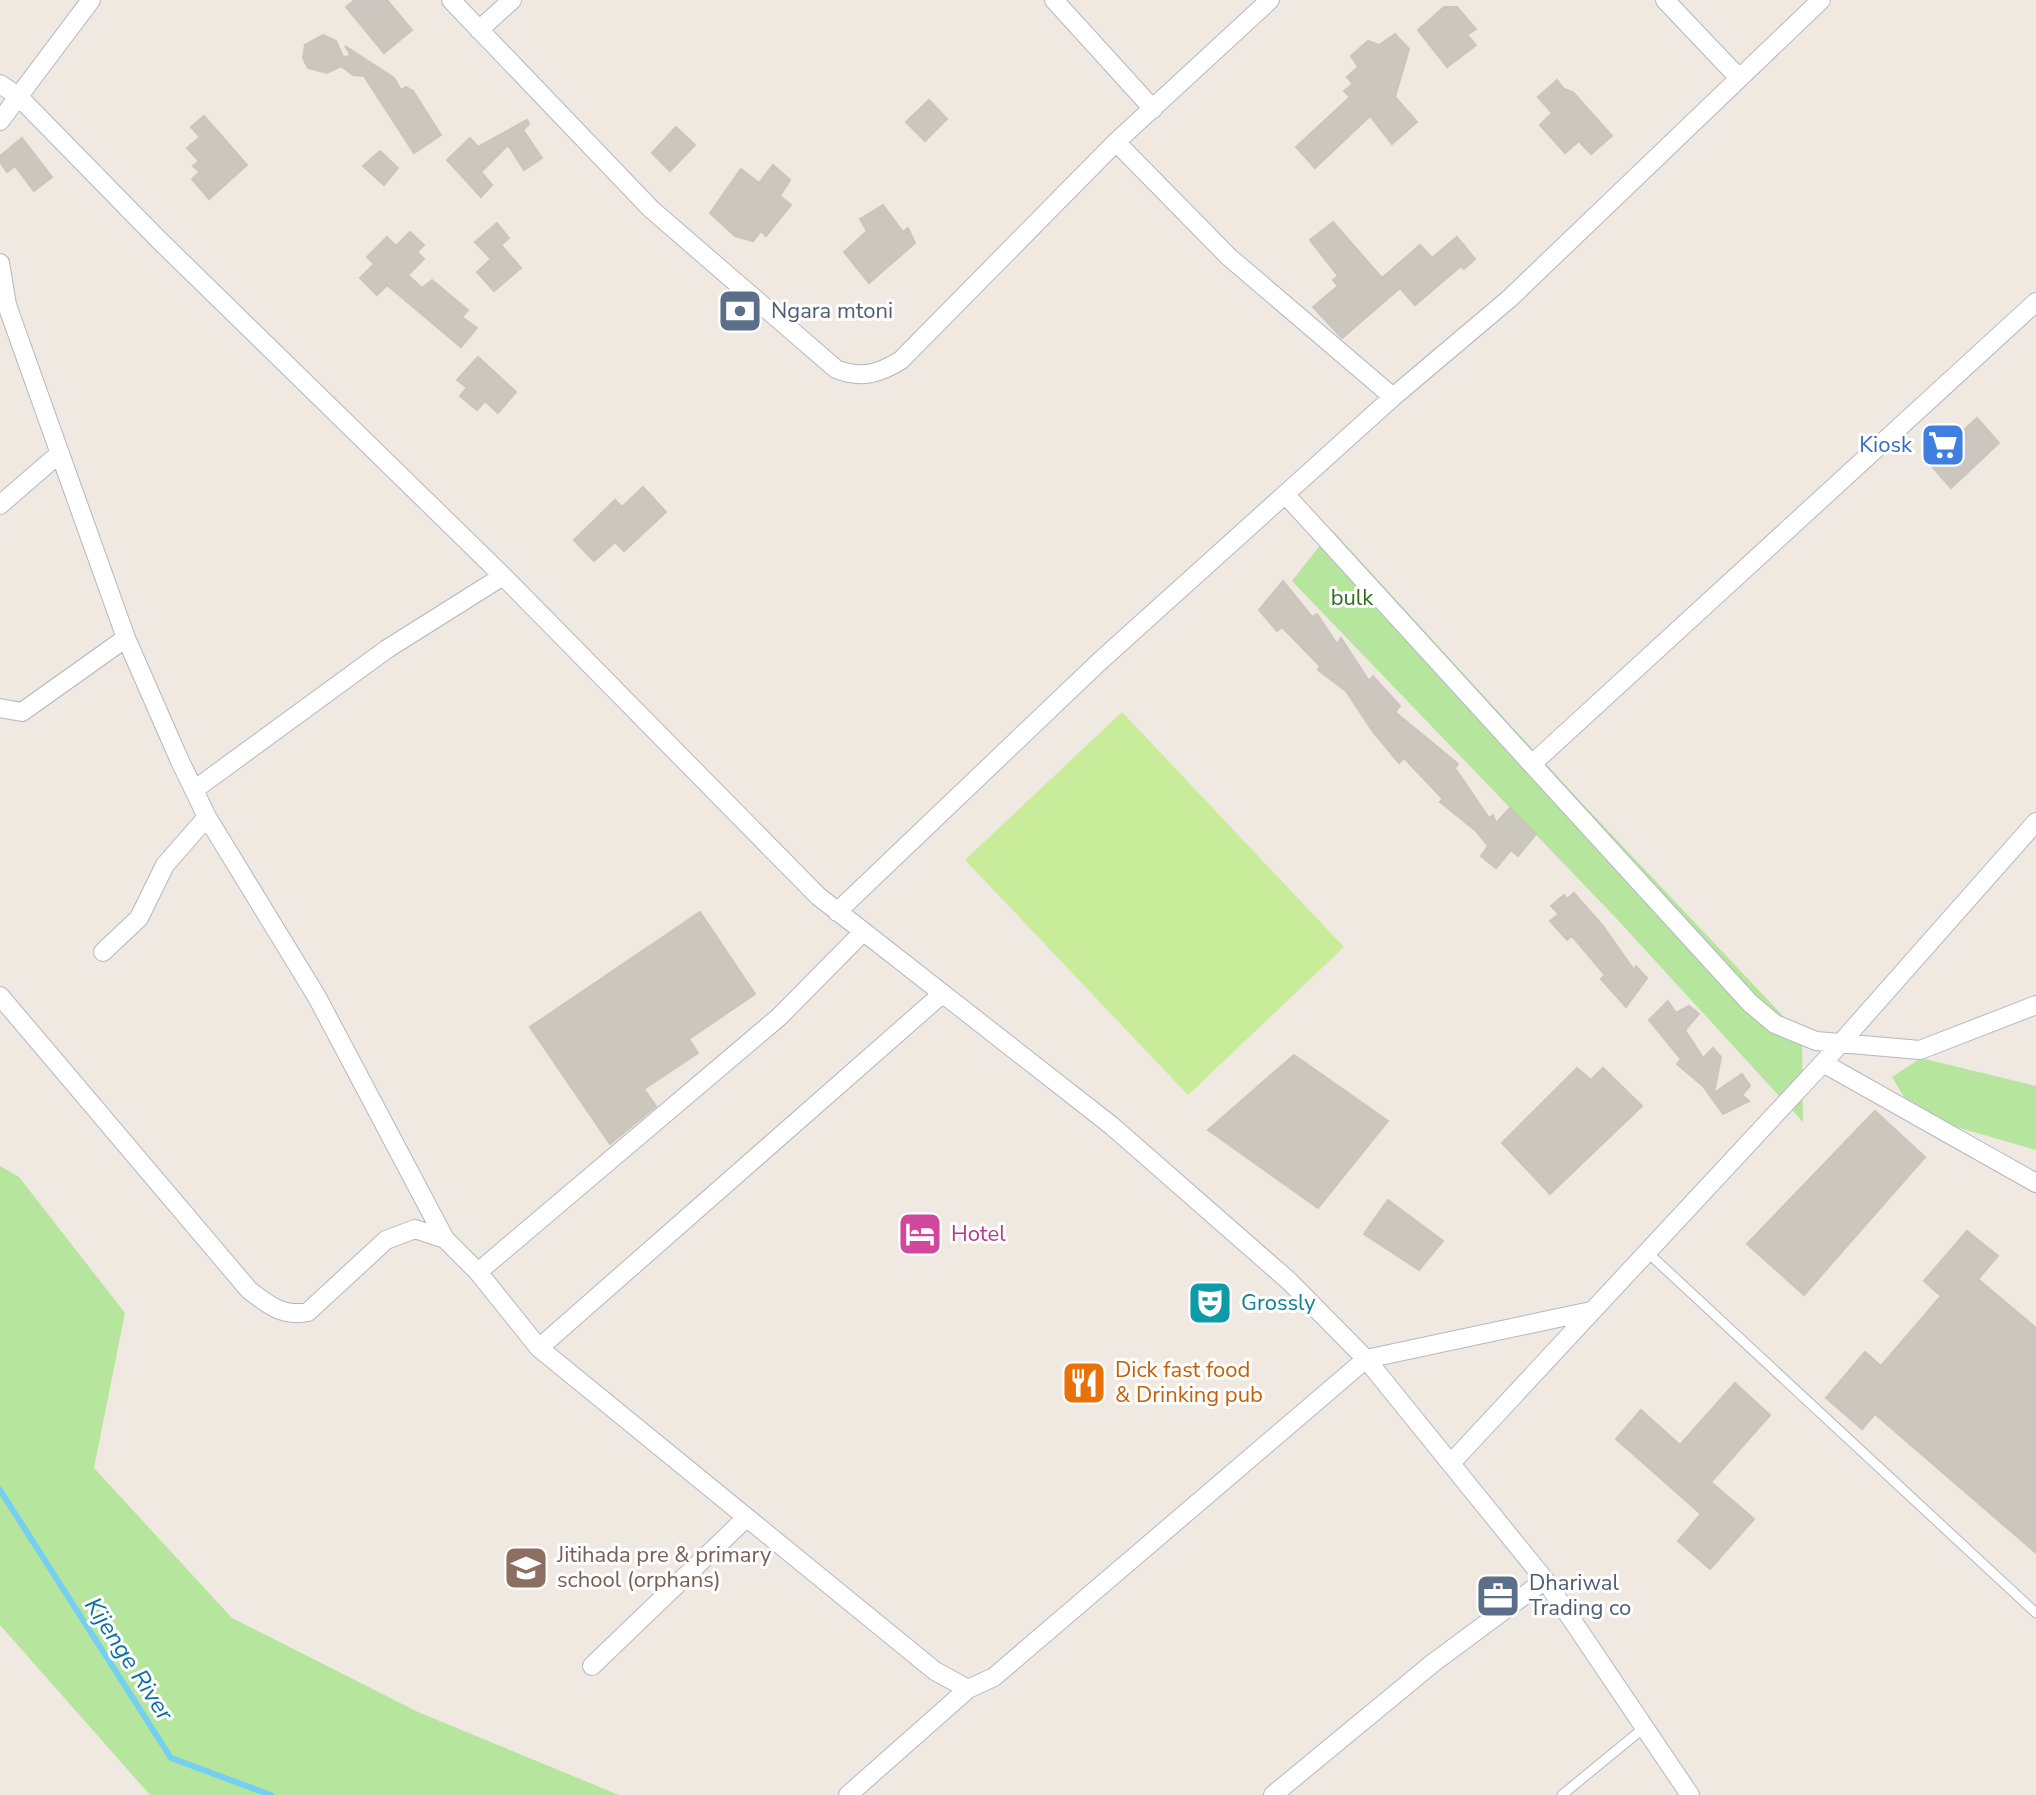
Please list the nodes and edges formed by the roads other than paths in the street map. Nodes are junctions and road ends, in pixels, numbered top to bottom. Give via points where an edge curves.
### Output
1 (91, 0) edge
2 (451, 0) edge
3 (512, 0) edge
4 (1054, 0) edge
5 (1270, 0) edge
6 (1665, 0) edge
7 (1821, 0) edge
8 (479, 30) junction
9 (1739, 78) junction
10 (0, 84) edge
11 (19, 97) junction
12 (1153, 109) junction
13 (0, 121) edge
14 (1116, 142) junction
15 (0, 263) edge
16 (2036, 302) edge
17 (1393, 397) junction
18 (60, 453) junction
19 (1285, 494) junction
20 (0, 505) edge
21 (503, 576) junction
22 (126, 638) junction
23 (0, 708) edge
24 (1532, 764) junction
25 (194, 790) junction
26 (207, 817) junction
27 (2036, 822) edge
28 (837, 912) junction
29 (863, 932) junction
30 (103, 952) dead end
31 (942, 994) junction
32 (0, 996) edge
33 (2036, 1005) edge
34 (1841, 1042) junction
35 (1823, 1063) junction
36 (2036, 1183) edge
37 (445, 1239) junction
38 (1646, 1251) junction
39 (478, 1272) junction
40 (1591, 1311) junction
41 (539, 1348) junction
42 (1366, 1359) junction
43 (1452, 1462) junction
44 (746, 1518) junction
45 (1545, 1580) junction
46 (2036, 1613) edge
47 (592, 1666) dead end
48 (968, 1689) junction
49 (1646, 1726) junction
50 (848, 1795) edge
51 (1273, 1795) edge
52 (1562, 1795) edge
53 (1690, 1795) edge

1 - 11 street
2 - 8 street
3 - 8 street
4 - 12 street
5 - 12 street
6 - 9 street
7 - 9 street
8 - 14 street via 651,209 836,369 848,373 882,372 901,360
9 - 17 street via 1509,299
10 - 11 street
11 - 13 street
11 - 21 street
12 - 14 street
14 - 17 street via 1229,257
15 - 18 street via 7,305
16 - 24 street
17 - 19 street
18 - 20 street
18 - 22 street
19 - 24 street
19 - 28 street via 1099,662
21 - 25 street via 387,649
21 - 28 street
22 - 23 street via 22,712
22 - 25 street
24 - 34 street via 1750,1003 1775,1024 1816,1041
25 - 26 street
26 - 30 street via 165,865 139,918
26 - 37 street via 317,997
27 - 34 street
28 - 29 street
29 - 31 street
29 - 39 street via 779,1017
31 - 41 street
31 - 42 street via 1112,1126 1289,1281
32 - 37 street via 249,1290 268,1305 291,1315 308,1312 386,1240 415,1229
33 - 34 street via 1920,1050
34 - 35 street
35 - 36 street
35 - 38 street
37 - 39 street
38 - 40 street
38 - 46 lane
39 - 41 street
40 - 42 street
40 - 43 street
41 - 44 street
42 - 43 street
42 - 48 street via 994,1677
43 - 45 street
44 - 47 street
44 - 48 street via 935,1671
45 - 49 street
45 - 51 street via 1433,1663
48 - 50 street
49 - 52 lane
49 - 53 street

